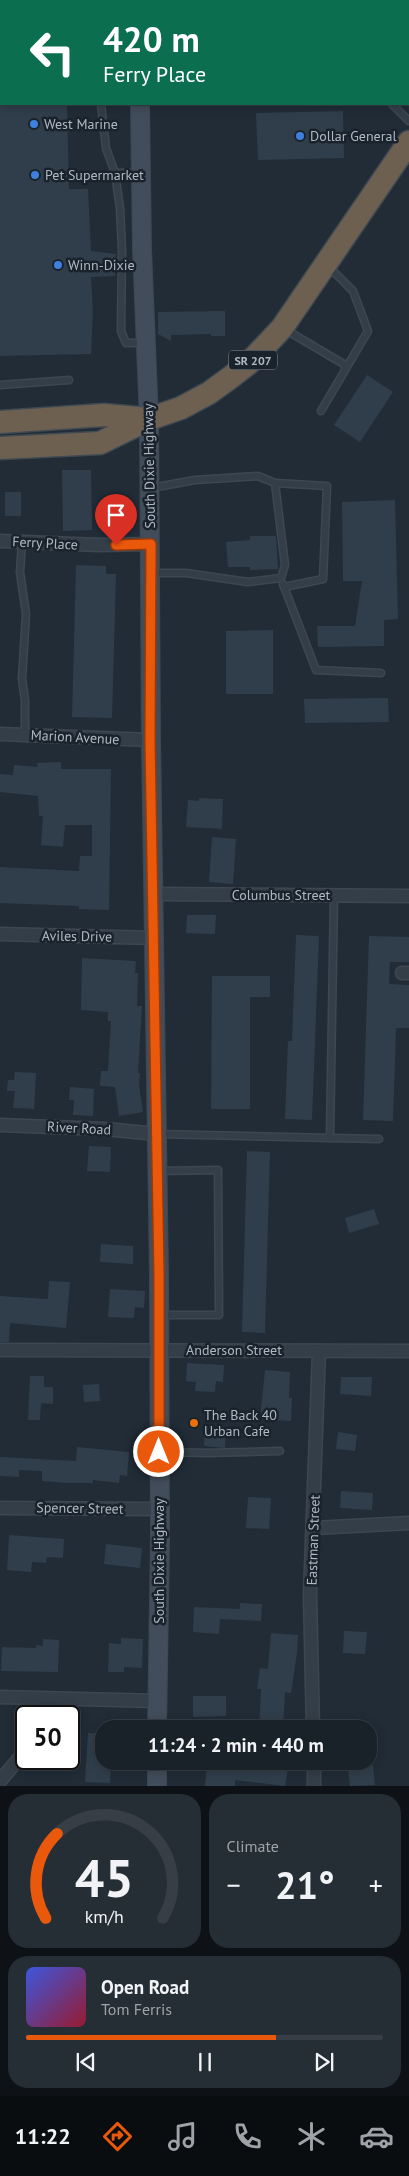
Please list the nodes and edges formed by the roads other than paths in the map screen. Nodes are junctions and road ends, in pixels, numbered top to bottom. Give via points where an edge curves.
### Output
1 (101, 105) edge
2 (140, 105) edge
3 (393, 105) edge
4 (409, 121) edge
5 (409, 142) edge
6 (141, 172) junction
7 (115, 173) junction
8 (327, 264) junction
9 (282, 328) junction
10 (146, 343) junction
11 (347, 366) junction
12 (69, 380) dead end
13 (0, 385) edge
14 (321, 412) dead end
15 (149, 419) junction
16 (0, 422) edge
17 (0, 448) edge
18 (275, 483) junction
19 (150, 488) junction
20 (0, 541) edge
21 (22, 542) junction
22 (151, 544) junction
23 (151, 573) junction
24 (281, 578) junction
25 (284, 587) junction
26 (381, 674) dead end
27 (0, 734) edge
28 (25, 735) junction
29 (150, 740) junction
30 (153, 894) junction
31 (334, 895) junction
32 (409, 896) edge
33 (0, 934) edge
34 (154, 938) junction
35 (0, 1125) edge
36 (157, 1134) junction
37 (330, 1138) junction
38 (379, 1139) dead end
39 (158, 1171) junction
40 (159, 1315) junction
41 (0, 1350) edge
42 (159, 1350) junction
43 (319, 1350) junction
44 (409, 1351) edge
45 (159, 1452) junction
46 (280, 1452) dead end
47 (0, 1508) edge
48 (160, 1509) junction
49 (409, 1524) edge
50 (314, 1528) junction
51 (0, 1697) edge
52 (69, 1700) junction
53 (158, 1701) junction
54 (65, 1705) edge
55 (158, 1720) edge
56 (313, 1720) edge
57 (15, 1763) edge
58 (157, 1770) edge
59 (314, 1770) edge
60 (0, 1781) edge
61 (157, 1786) edge
62 (314, 1786) edge

1 - 7 lane via 106,148
2 - 6 main road, South Dixie Highway
3 - 4 lane
5 - 8 highway, SR 207
6 - 7 lane
6 - 10 main road, South Dixie Highway
7 - 10 lane via 122,250 122,331 126,343
8 - 9 highway, SR 207
8 - 11 lane via 353,291 368,331
9 - 11 lane
9 - 15 highway, SR 207 via 249,363 209,393 181,408
10 - 15 main road, South Dixie Highway
11 - 14 lane
12 - 13 lane
15 - 16 highway, SR 207 via 104,415
15 - 17 highway, SR 207 via 100,443
15 - 19 main road, South Dixie Highway
18 - 19 lane via 258,476 195,480
18 - 24 lane via 285,565
18 - 25 lane via 327,486 323,579
19 - 22 main road, South Dixie Highway
20 - 21 street, Ferry Place
21 - 22 street, Ferry Place via 99,546
21 - 28 lane via 20,572 26,614 22,679
22 - 23 main road, South Dixie Highway
23 - 24 lane via 186,573 248,582
23 - 29 main road, South Dixie Highway
24 - 25 lane
25 - 26 lane via 316,670
27 - 28 street, Marion Avenue
28 - 29 street, Marion Avenue
29 - 30 main road, South Dixie Highway
30 - 31 street, Columbus Street
30 - 34 main road, South Dixie Highway
31 - 32 street, Columbus Street
31 - 37 lane
33 - 34 street, Aviles Drive
34 - 36 main road, South Dixie Highway
35 - 36 street, River Road
36 - 37 lane
36 - 39 main road, South Dixie Highway
37 - 38 lane
39 - 40 main road, South Dixie Highway
39 - 40 lane via 218,1170 220,1315
40 - 42 main road, South Dixie Highway
41 - 42 street, Anderson Street
42 - 43 street, Anderson Street
42 - 45 main road, South Dixie Highway
43 - 44 street, Anderson Street
43 - 50 street, Eastman Street
45 - 46 lane
45 - 48 main road, South Dixie Highway
47 - 48 street, Spencer Street
48 - 53 main road, South Dixie Highway
49 - 50 street
50 - 56 street, Eastman Street via 310,1595
51 - 52 street
52 - 53 street
52 - 54 street
53 - 55 main road, South Dixie Highway
57 - 60 street
58 - 61 main road
59 - 62 street

